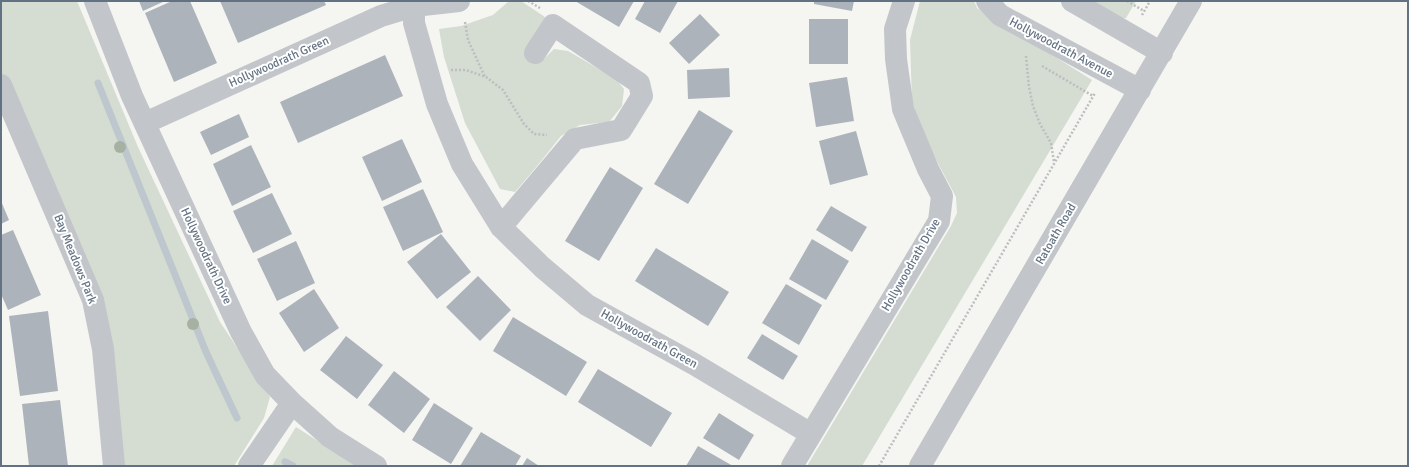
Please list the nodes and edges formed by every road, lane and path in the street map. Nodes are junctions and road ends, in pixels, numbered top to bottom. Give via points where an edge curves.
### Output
1 (95, 1) edge
2 (904, 1) edge
3 (986, 1) edge
4 (1072, 1) edge
5 (1127, 1) edge
6 (1150, 1) edge
7 (1191, 1) edge
8 (414, 6) junction
9 (461, 8) edge
10 (1144, 11) junction
11 (1130, 34) junction
12 (535, 53) dead end
13 (1162, 53) junction
14 (1026, 56) dead end
15 (1107, 72) junction
16 (429, 74) junction
17 (486, 77) junction
18 (1, 85) edge
19 (1140, 90) junction
20 (145, 123) junction
21 (575, 139) junction
22 (1054, 163) junction
23 (501, 226) junction
24 (292, 404) junction
25 (810, 434) junction
26 (114, 466) edge
27 (250, 466) edge
28 (376, 466) edge
29 (792, 466) edge
30 (879, 466) edge
31 (920, 466) edge

1 - 20 street, Hollywoodrath Drive
2 - 25 street, Hollywoodrath Drive via 896,29 896,59 903,109 942,196 939,221
3 - 15 street, Hollywoodrath Avenue via 1000,15
4 - 11 street
5 - 10 path
6 - 10 path
7 - 13 street, Ratoath Road
8 - 9 street, Hollywoodrath Green
8 - 16 street, Hollywoodrath Green via 414,23
8 - 20 street, Hollywoodrath Green via 381,16
9 - 17 path via 468,40
10 - 11 path
11 - 13 street
12 - 21 street via 553,25 639,83 642,96 621,130
13 - 19 street, Ratoath Road
14 - 22 path via 1032,106 1051,143
15 - 19 street, Hollywoodrath Avenue
15 - 22 path
16 - 17 path via 443,70 466,70
16 - 23 street, Hollywoodrath Green via 437,104 462,164
17 - 21 path via 503,90 524,124 534,134
18 - 26 street, Bay Meadows Park via 93,300 103,349
19 - 31 street, Ratoath Road
20 - 24 street, Hollywoodrath Drive via 241,332 266,376
21 - 23 street
22 - 30 path
23 - 25 street, Hollywoodrath Green via 542,267 587,305 694,364
24 - 27 street
24 - 28 street, Hollywoodrath Drive via 330,437
25 - 29 street, Hollywoodrath Drive

